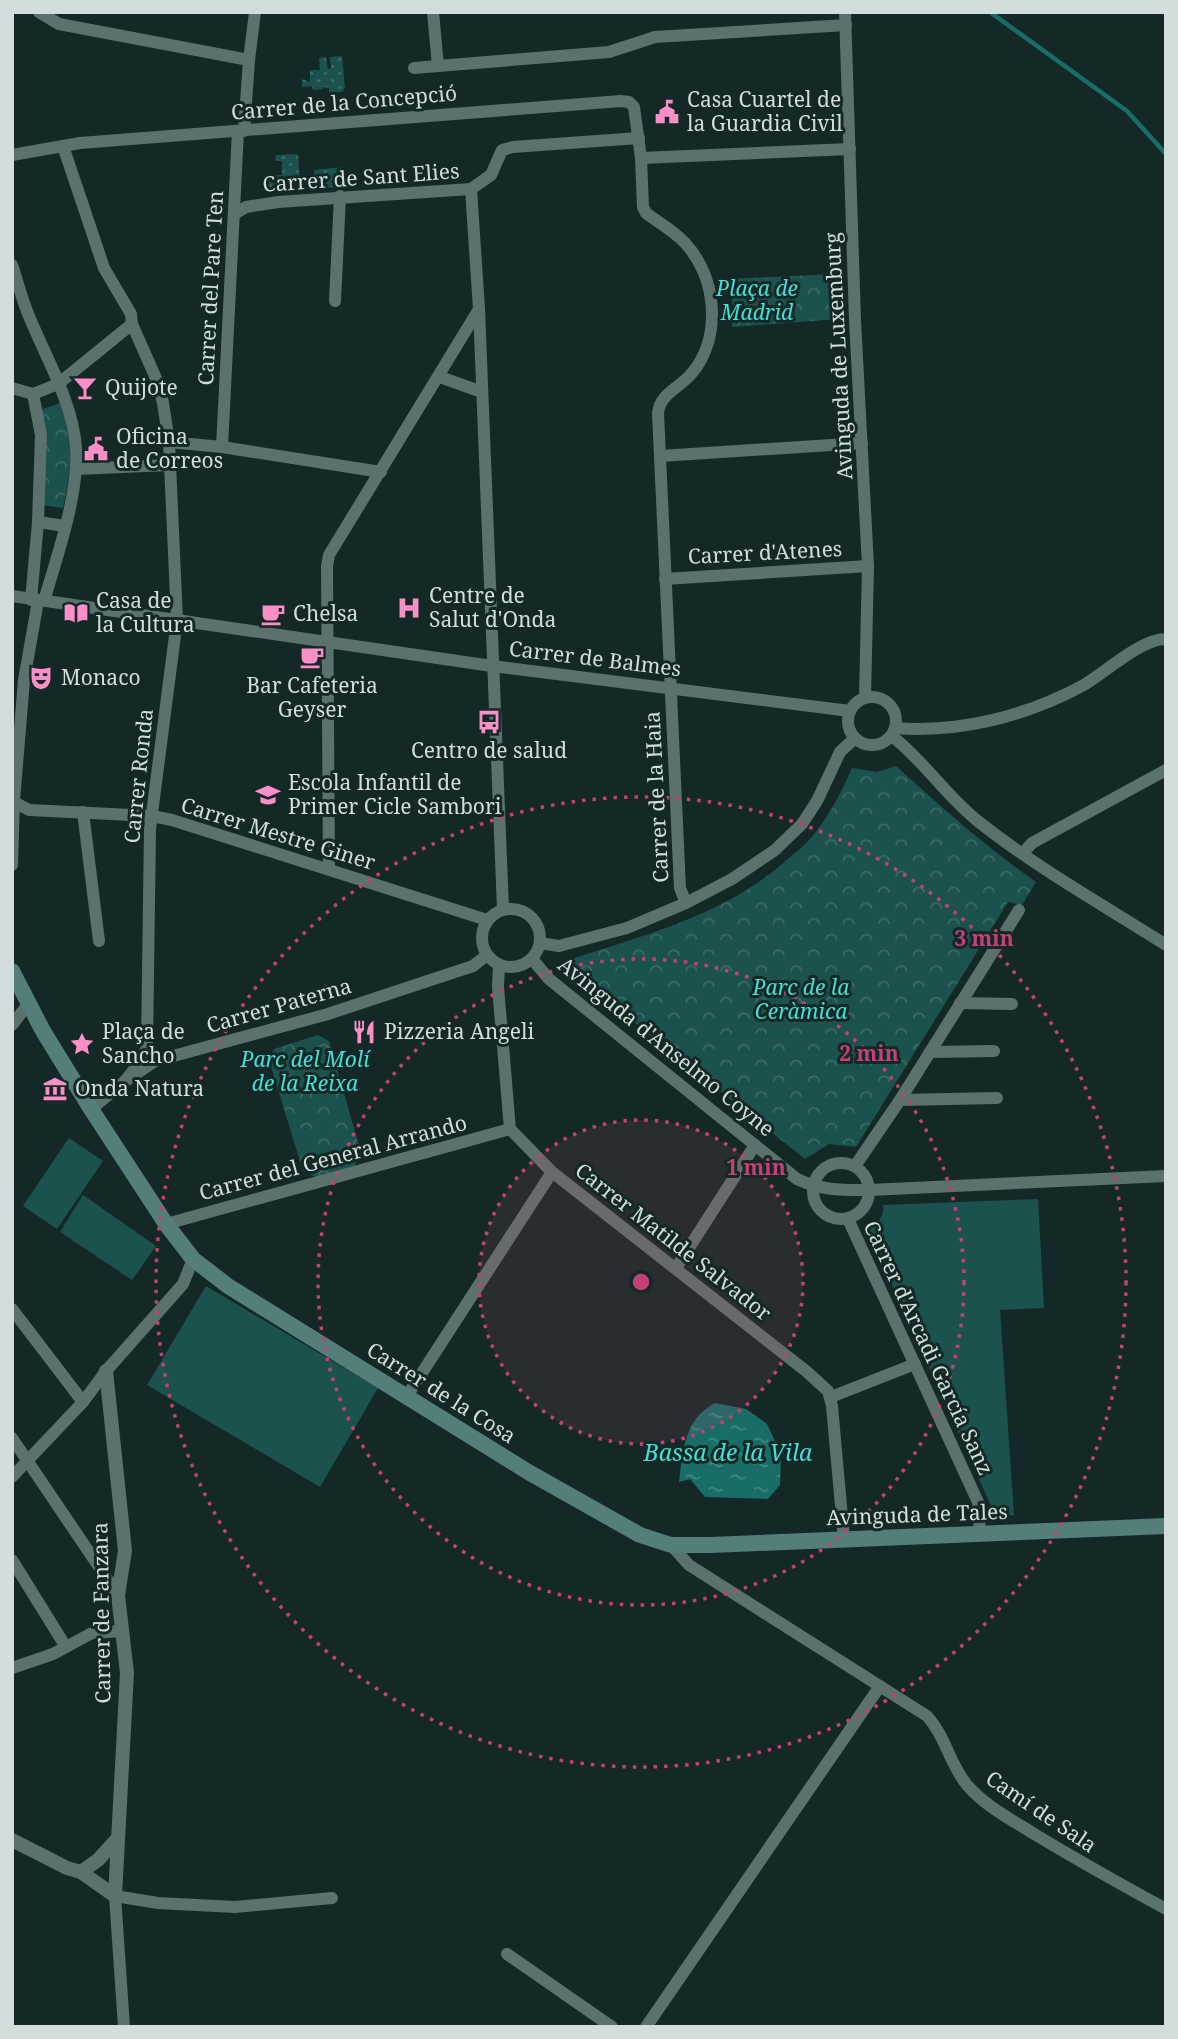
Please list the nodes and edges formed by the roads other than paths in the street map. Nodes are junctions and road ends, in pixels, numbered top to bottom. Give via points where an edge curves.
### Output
1 (39, 12) edge
2 (255, 12) edge
3 (433, 12) edge
4 (845, 19) edge
5 (249, 60) junction
6 (438, 66) junction
7 (414, 68) dead end
8 (629, 102) joint
9 (241, 131) junction
10 (639, 138) junction
11 (63, 146) junction
12 (850, 149) junction
13 (12, 155) edge
14 (641, 158) junction
15 (471, 189) junction
16 (340, 196) junction
17 (234, 214) junction
18 (12, 265) edge
19 (335, 301) dead end
20 (479, 309) junction
21 (132, 324) junction
22 (439, 377) junction
23 (58, 384) junction
24 (12, 388) edge
25 (482, 392) junction
26 (33, 394) junction
27 (169, 442) junction
28 (862, 443) junction
29 (222, 447) junction
30 (660, 456) junction
31 (170, 465) junction
32 (76, 469) junction
33 (381, 472) junction
34 (38, 522) junction
35 (65, 526) junction
36 (868, 566) junction
37 (665, 579) junction
38 (12, 596) edge
39 (38, 601) junction
40 (177, 620) junction
41 (1166, 639) edge
42 (329, 641) junction
43 (492, 666) junction
44 (670, 687) junction
45 (865, 698) junction
46 (850, 711) junction
47 (894, 732) junction
48 (855, 738) junction
49 (15, 746) edge
50 (1166, 769) edge
51 (13, 801) edge
52 (83, 812) junction
53 (152, 816) junction
54 (1023, 853) junction
55 (12, 865) edge
56 (329, 870) junction
57 (686, 903) junction
58 (503, 909) junction
59 (1019, 910) dead end
60 (487, 920) junction
61 (99, 941) dead end
62 (540, 943) junction
63 (1166, 945) edge
64 (487, 955) junction
65 (532, 959) junction
66 (499, 965) junction
67 (12, 971) edge
68 (29, 1003) junction
69 (961, 1003) junction
70 (1012, 1004) dead end
71 (12, 1026) edge
72 (148, 1031) junction
73 (994, 1051) dead end
74 (930, 1052) junction
75 (165, 1057) junction
76 (124, 1082) junction
77 (998, 1098) dead end
78 (900, 1100) junction
79 (91, 1109) junction
80 (510, 1129) junction
81 (755, 1145) junction
82 (855, 1166) junction
83 (551, 1172) junction
84 (1166, 1176) edge
85 (813, 1187) junction
86 (870, 1190) junction
87 (848, 1219) junction
88 (166, 1224) junction
89 (193, 1259) junction
90 (676, 1268) junction
91 (12, 1309) edge
92 (915, 1364) junction
93 (106, 1371) junction
94 (407, 1396) junction
95 (831, 1397) junction
96 (83, 1402) junction
97 (12, 1438) edge
98 (27, 1461) junction
99 (12, 1477) edge
100 (1166, 1526) edge
101 (981, 1534) junction
102 (844, 1539) junction
103 (671, 1545) junction
104 (12, 1560) edge
105 (118, 1595) junction
106 (122, 1631) junction
107 (66, 1647) junction
108 (12, 1668) edge
109 (880, 1686) junction
110 (927, 1716) joint
111 (118, 1838) junction
112 (12, 1840) edge
113 (117, 1864) junction
114 (81, 1872) junction
115 (115, 1896) junction
116 (332, 1898) dead end
117 (1166, 1909) edge
118 (507, 1954) dead end
119 (124, 2027) edge
120 (612, 2027) edge
121 (646, 2027) edge

1 - 5 street via 59,24
2 - 5 street, Carrer del Pare Ten
3 - 6 street
4 - 6 street via 655,37 609,52
4 - 12 street, Avinguda de Luxemburg
5 - 9 street, Carrer del Pare Ten
6 - 7 street
8 - 9 street, Carrer de la Concepció
8 - 10 street, Carrer de la Haia
9 - 11 street, Carrer de la Concepció
9 - 17 street, Carrer del Pare Ten
10 - 14 street, Carrer de la Haia
10 - 15 street, Carrer de Sant Elies via 502,150 491,175
11 - 13 street, Carrer de la Concepció
11 - 21 street, Carrer Ronda via 104,268 131,314
12 - 14 street
12 - 28 street, Avinguda de Luxemburg
14 - 30 street, Carrer de la Haia via 643,207 697,258 711,298 710,332 702,358 688,378 659,402
15 - 16 street, Carrer de Sant Elies
15 - 20 street
16 - 17 street, Carrer de Sant Elies via 256,205
16 - 19 street
17 - 29 street, Carrer del Pare Ten
18 - 23 street
20 - 22 street
20 - 25 street
21 - 23 street
21 - 27 street, Carrer Ronda via 158,383
22 - 25 street
22 - 33 street
23 - 26 street
23 - 32 street via 72,427
24 - 26 street
25 - 43 street
26 - 34 street via 41,435
27 - 29 street
27 - 31 street, Carrer Ronda
28 - 30 street
28 - 36 street, Avinguda de Luxemburg
29 - 33 street
30 - 37 street, Carrer de la Haia
31 - 32 street
31 - 40 street, Carrer Ronda
32 - 35 street
33 - 42 street via 329,555
34 - 35 street
34 - 39 street
35 - 39 street
36 - 37 street, Carrer d'Atenes
36 - 45 street, Avinguda de Luxemburg
37 - 44 street, Carrer de la Haia
38 - 39 street, Carrer de Balmes
39 - 40 street, Carrer de Balmes
39 - 49 street
40 - 42 street, Carrer de Balmes
40 - 53 street, Carrer Ronda
41 - 47 street via 1152,641 1083,685 1030,710 1003,718
42 - 43 street, Carrer de Balmes
42 - 56 street
43 - 44 street, Carrer de Balmes
43 - 58 street
44 - 46 street, Carrer de Balmes
44 - 57 street, Carrer de la Haia via 680,888
45 - 46 street
45 - 47 street via 882,699 894,710
46 - 48 street via 848,725
47 - 48 street via 880,744 867,745
47 - 54 street via 977,821
48 - 57 street via 840,752 802,824 732,879
49 - 51 street
50 - 54 street via 1032,843
51 - 52 street, Carrer Mestre Giner via 29,810
51 - 55 street
52 - 53 street, Carrer Mestre Giner
52 - 61 street
53 - 56 street, Carrer Mestre Giner
53 - 72 street, Carrer Ronda
54 - 63 street
56 - 60 street, Carrer Mestre Giner
57 - 62 street via 588,939 559,946
58 - 60 street
58 - 62 street via 531,916
59 - 69 street
60 - 64 street via 481,938
62 - 65 street
64 - 66 street
64 - 75 street, Carrer Paterna via 473,966 328,1014
65 - 66 street via 516,967
65 - 81 street, Avinguda d'Anselmo Coyne via 548,979
66 - 80 street
67 - 68 main road, Carrer de la Cosa
68 - 71 street
68 - 79 main road, Carrer de la Cosa
69 - 70 street
69 - 74 street
72 - 75 street
72 - 76 street, Carrer Ronda via 145,1054
73 - 74 street
74 - 78 street
75 - 76 street, Carrer Paterna
76 - 79 street, Carrer Paterna
77 - 78 street
78 - 82 street
79 - 88 main road, Carrer de la Cosa
80 - 83 street, Carrer Matilde Salvador
80 - 88 street, Carrer del General Arrando
81 - 85 street, Avinguda d'Anselmo Coyne
81 - 90 street
82 - 85 street via 838,1163 821,1171
82 - 86 street via 866,1176
83 - 90 street, Carrer Matilde Salvador
83 - 94 street
84 - 86 street, Avinguda d'Anselmo Coyne
85 - 86 street, Avinguda d'Anselmo Coyne
85 - 87 street, Avinguda d'Anselmo Coyne via 814,1201 822,1212 834,1219
86 - 87 street via 868,1203
87 - 92 street, Carrer d'Arcadi García Sanz
88 - 89 main road, Carrer de la Cosa
89 - 93 street via 183,1284
89 - 94 main road, Carrer de la Cosa
90 - 95 street, Carrer Matilde Salvador via 806,1371
91 - 96 street
92 - 95 street
92 - 101 street, Carrer d'Arcadi García Sanz via 978,1502
93 - 96 street
93 - 105 street, Carrer de Fanzara via 125,1551
94 - 103 main road, Carrer de la Cosa via 530,1474 640,1535
95 - 102 street
96 - 98 street
97 - 98 street
98 - 99 street
98 - 105 street
100 - 101 main road, Avinguda de Tales
101 - 102 main road, Avinguda de Tales
102 - 103 main road, Avinguda de Tales
103 - 109 street, Carrer de la Cosa via 689,1565
104 - 107 street
105 - 106 street, Carrer de Fanzara
106 - 107 street via 92,1633
106 - 111 street, Carrer de Fanzara via 127,1673
107 - 108 street
109 - 110 street, Carrer de la Cosa
109 - 121 street
110 - 117 street, Camí de Sala via 938,1728 959,1774 982,1800 1098,1873
111 - 113 street, Carrer de Fanzara
111 - 114 street
112 - 114 street
113 - 114 street
113 - 115 street, Carrer de Fanzara
114 - 115 street
115 - 116 street via 235,1907
115 - 119 street
118 - 120 street

